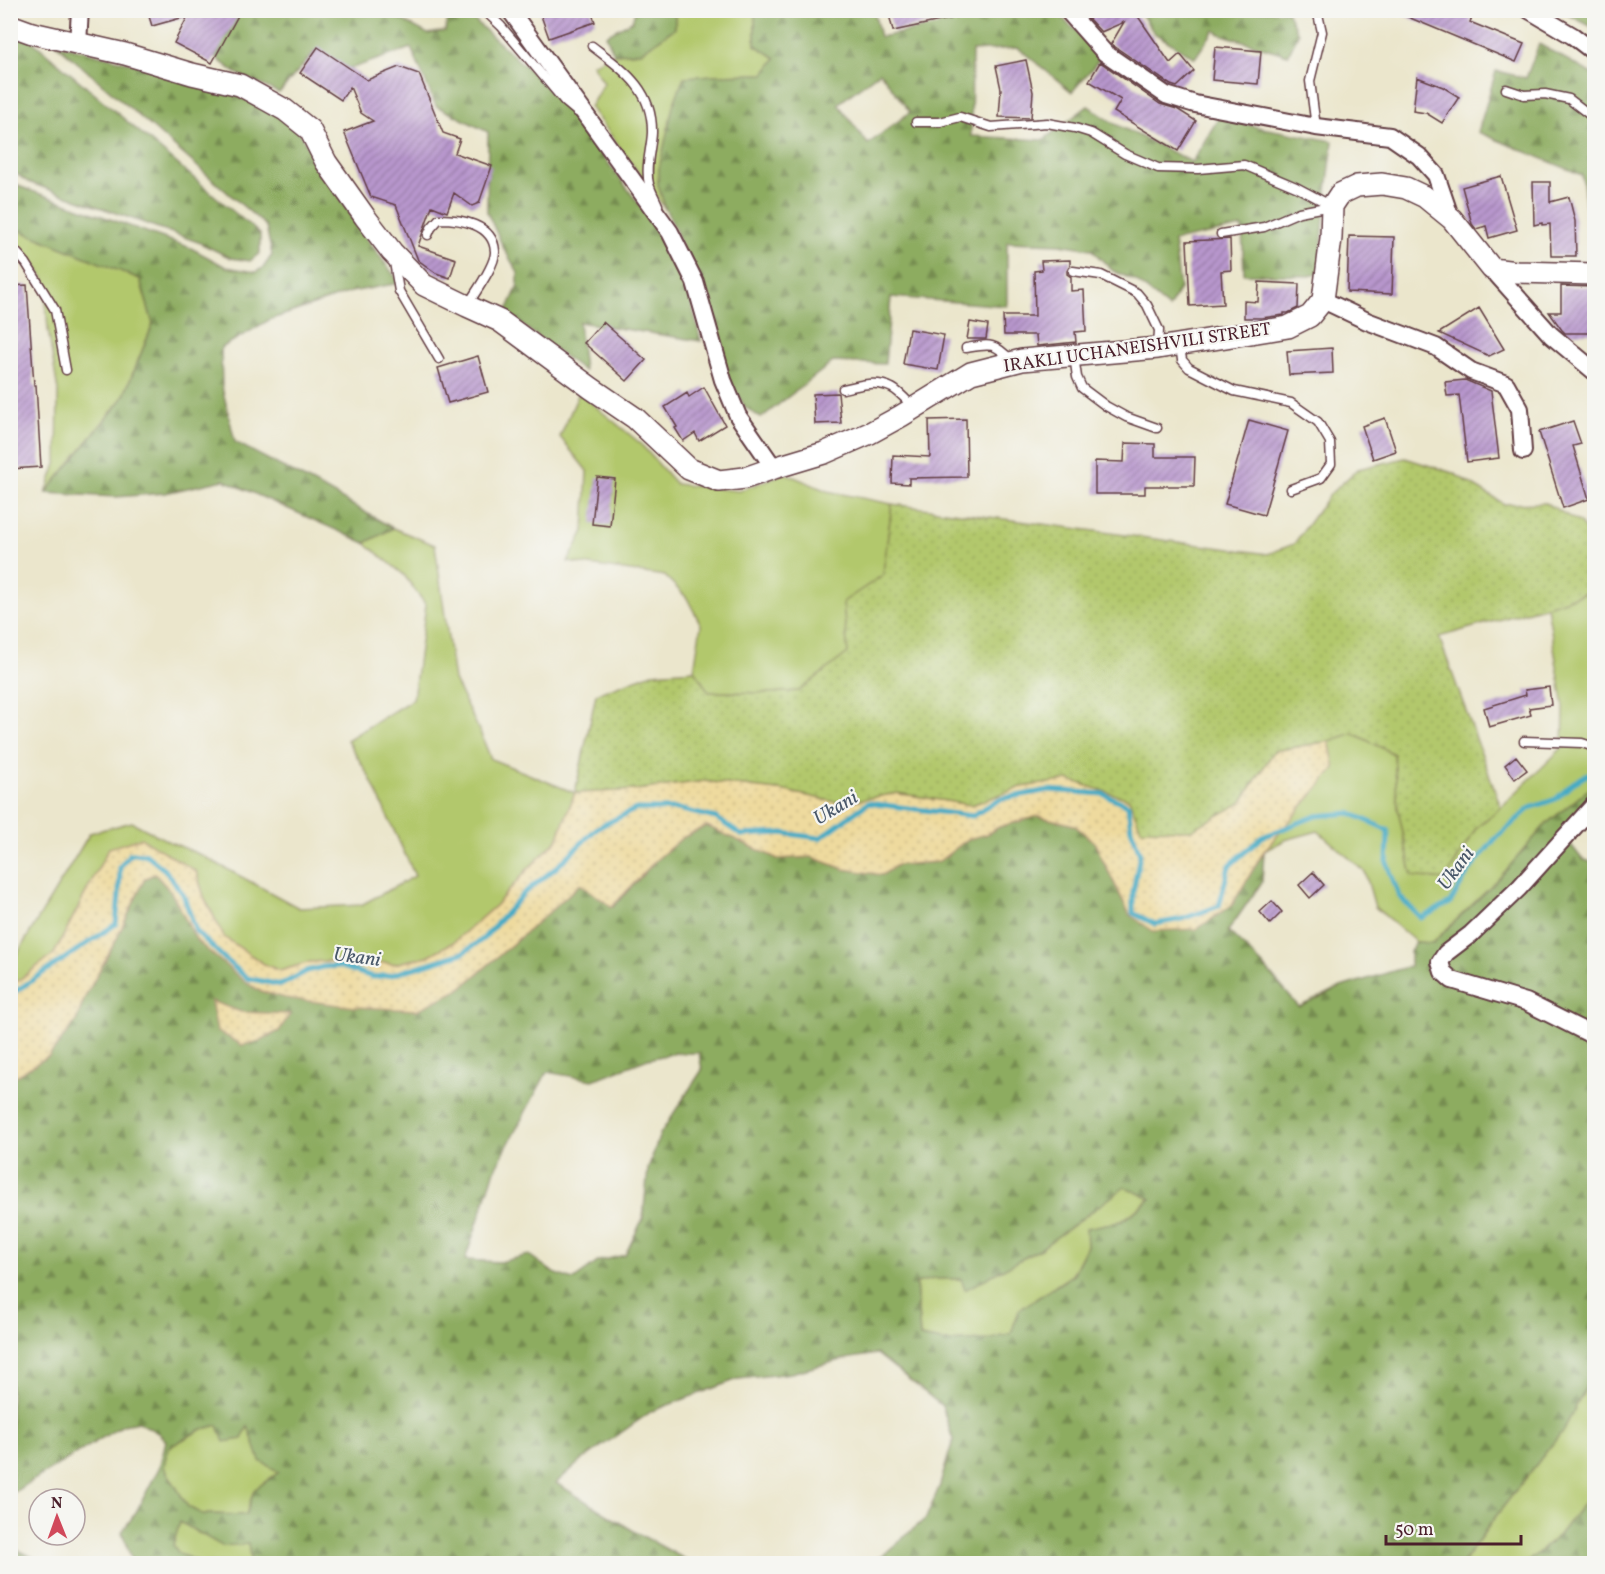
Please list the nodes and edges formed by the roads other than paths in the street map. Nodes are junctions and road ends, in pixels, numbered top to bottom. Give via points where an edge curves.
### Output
1 (80, 10) edge
2 (484, 10) edge
3 (510, 10) edge
4 (1317, 10) edge
5 (1529, 10) edge
6 (1063, 11) edge
7 (10, 25) edge
8 (78, 43) junction
9 (592, 46) dead end
10 (1594, 52) edge
11 (1506, 89) dead end
12 (1594, 118) edge
13 (916, 122) dead end
14 (594, 126) junction
15 (1316, 127) junction
16 (1332, 206) junction
17 (1452, 219) junction
18 (670, 232) junction
19 (1221, 234) dead end
20 (428, 235) dead end
21 (10, 245) edge
22 (393, 252) junction
23 (1492, 268) junction
24 (1073, 271) dead end
25 (1594, 274) edge
26 (1323, 300) junction
27 (466, 306) junction
28 (1179, 345) junction
29 (966, 348) dead end
30 (1158, 348) junction
31 (1074, 356) junction
32 (439, 359) dead end
33 (1013, 362) junction
34 (66, 370) dead end
35 (1594, 371) edge
36 (843, 389) dead end
37 (914, 408) junction
38 (1157, 428) dead end
39 (1523, 451) dead end
40 (774, 468) junction
41 (1291, 489) dead end
42 (1524, 741) dead end
43 (1594, 747) edge
44 (1594, 805) edge
45 (1594, 1036) edge

1 - 8 street
2 - 14 lane via 565,102
3 - 14 street
4 - 15 lane via 1322,32 1310,81
5 - 10 street
6 - 15 street via 1105,53 1166,95
7 - 8 street, IRAKLI UCHANEISHVILI STREET
8 - 22 street, IRAKLI UCHANEISHVILI STREET via 240,85 285,110 310,130 326,162
9 - 18 lane via 642,91 651,119 649,183
11 - 12 lane via 1524,95 1569,99
13 - 16 lane via 960,117 991,127 1047,123 1076,128 1158,168 1244,165
14 - 18 street
15 - 17 street via 1390,136 1400,142 1436,175
16 - 17 street via 1340,194 1357,186 1382,184 1406,188 1425,197
16 - 19 lane via 1299,212 1264,227
16 - 26 street
17 - 23 street
18 - 40 street via 695,282 723,380 738,416
20 - 27 lane via 439,219 453,219 472,223 489,235 495,252 493,261
21 - 34 lane via 55,310
22 - 27 street, IRAKLI UCHANEISHVILI STREET via 424,285
22 - 32 lane via 399,291
23 - 25 street
23 - 35 street via 1551,335
24 - 30 lane via 1101,275 1137,293 1159,330
26 - 28 street, IRAKLI UCHANEISHVILI STREET via 1310,316 1288,327
26 - 39 street via 1436,347 1471,371 1506,384 1520,409
27 - 40 street, IRAKLI UCHANEISHVILI STREET via 500,321 635,418 689,469 719,481 745,478
28 - 30 street, IRAKLI UCHANEISHVILI STREET
28 - 41 lane via 1182,360 1189,368 1234,391 1291,403 1318,422 1330,442 1331,464 1321,478
29 - 33 lane via 999,348
30 - 31 street, IRAKLI UCHANEISHVILI STREET
31 - 33 street, IRAKLI UCHANEISHVILI STREET
31 - 38 lane via 1083,388 1126,417
33 - 37 street, IRAKLI UCHANEISHVILI STREET via 971,373
36 - 37 lane via 879,384 893,388
37 - 40 street, IRAKLI UCHANEISHVILI STREET via 824,453
42 - 43 lane
44 - 45 street via 1519,888 1440,962 1443,972 1452,980 1526,1002

